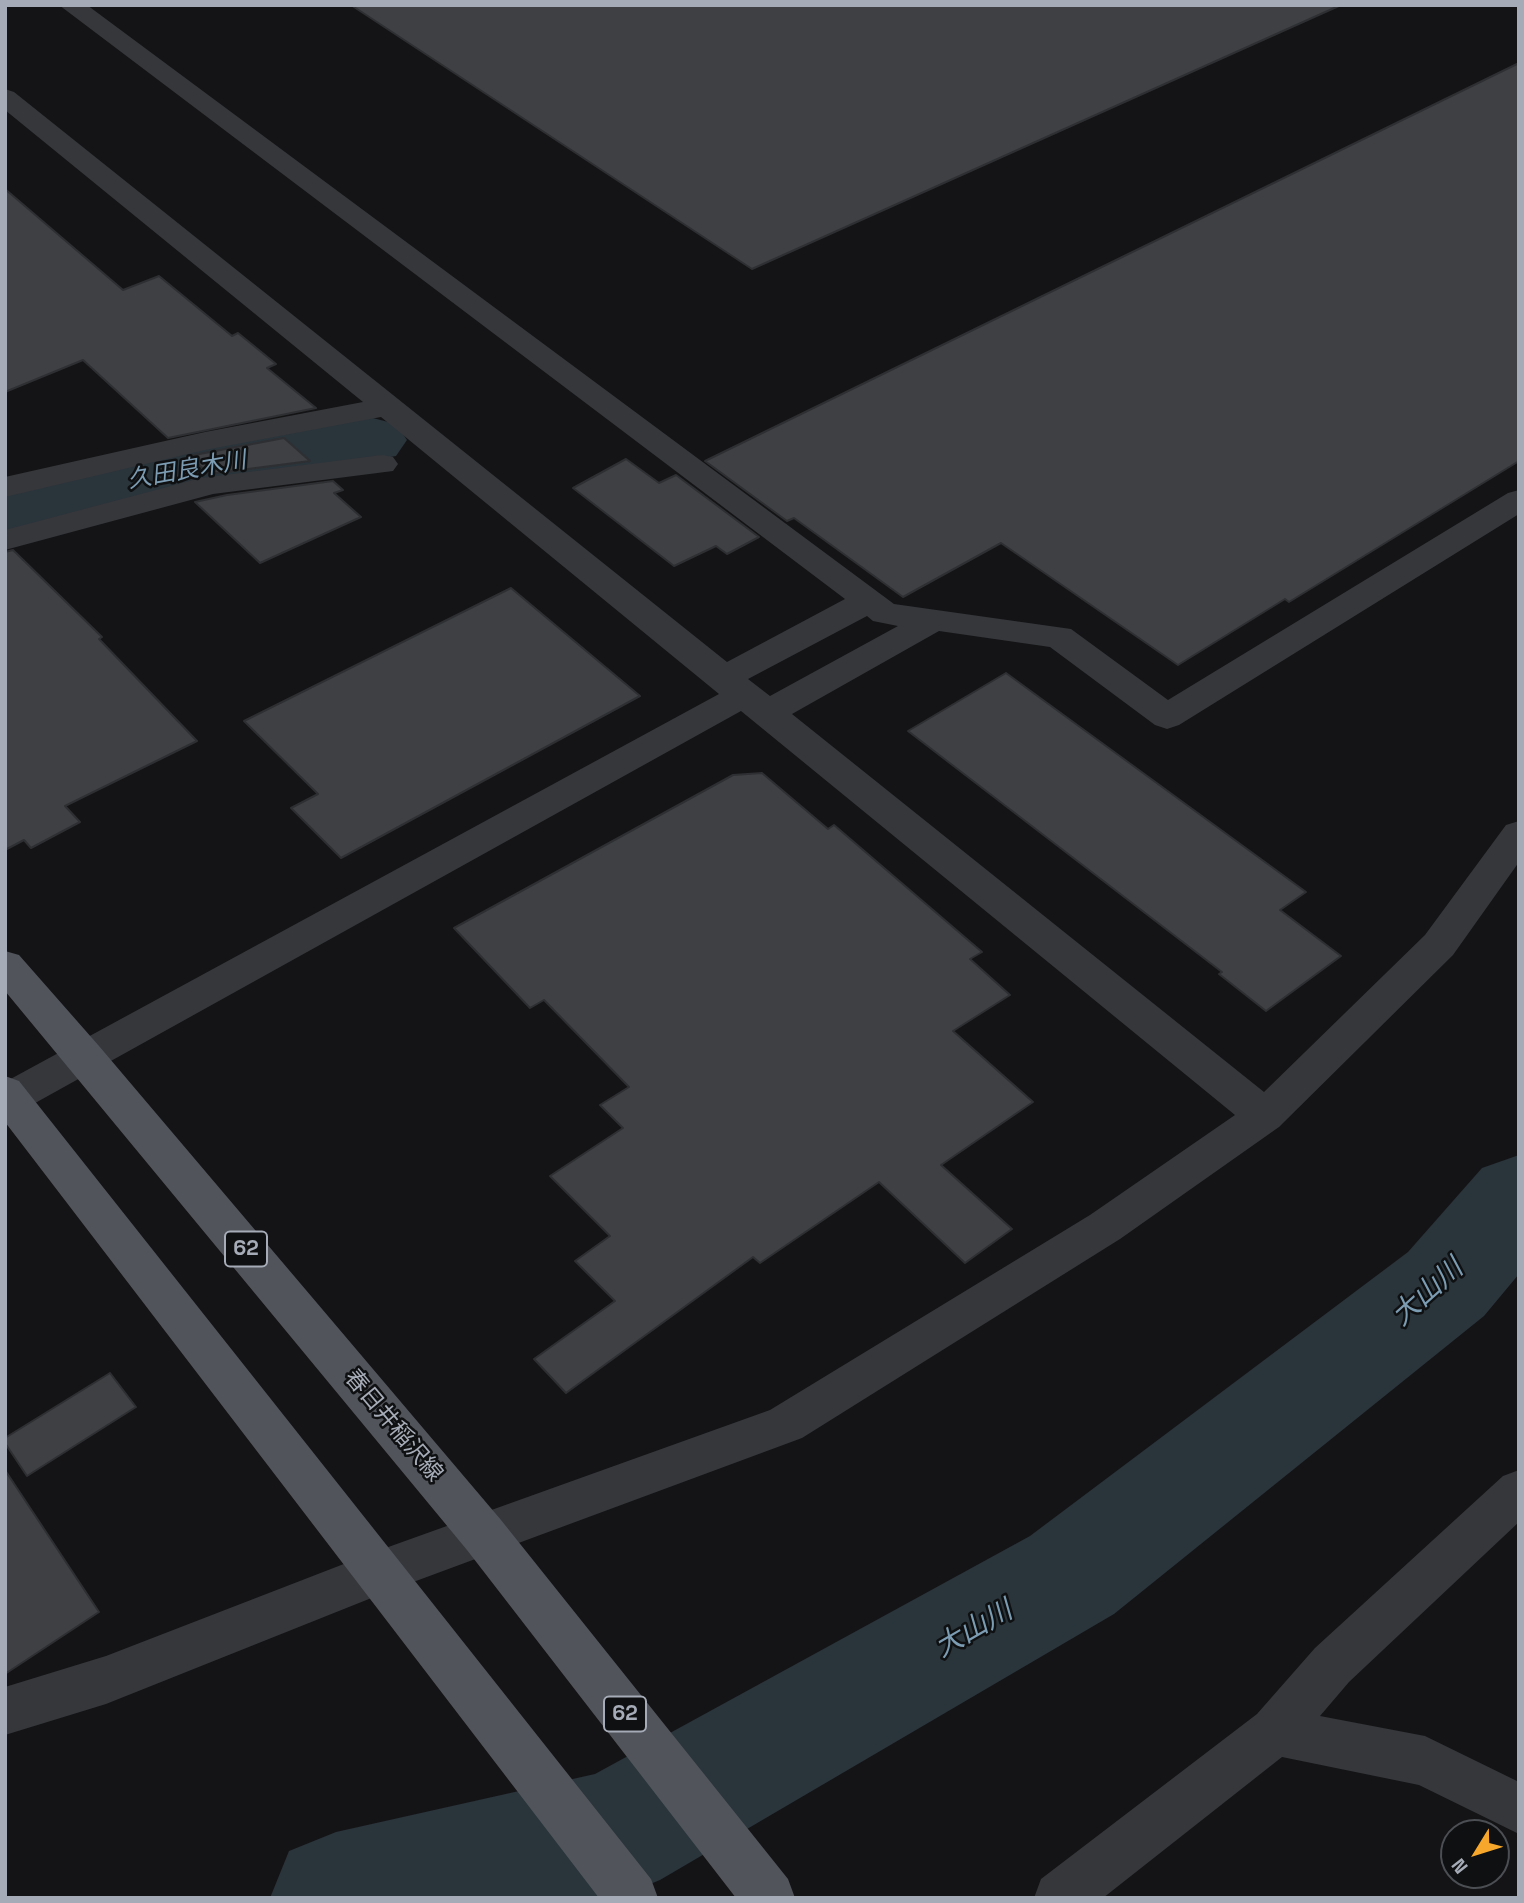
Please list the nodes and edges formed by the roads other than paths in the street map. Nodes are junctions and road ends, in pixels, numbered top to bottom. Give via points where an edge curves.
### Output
1 (71, 5) edge
2 (5, 97) edge
3 (389, 406) junction
4 (382, 464) dead end
5 (5, 487) edge
6 (1519, 500) edge
7 (5, 540) edge
8 (868, 601) junction
9 (934, 620) junction
10 (745, 695) junction
11 (1519, 834) edge
12 (5, 965) edge
13 (85, 1056) junction
14 (7, 1097) edge
15 (1265, 1116) junction
16 (1519, 1492) edge
17 (484, 1535) junction
18 (380, 1572) junction
19 (5, 1711) edge
20 (1275, 1731) junction
21 (1519, 1808) edge
22 (767, 1896) edge
23 (632, 1898) edge
24 (1060, 1898) edge

1 - 8 street
2 - 3 street
3 - 5 street via 205,441
3 - 10 street
4 - 7 street via 212,485
6 - 9 street via 1167,718 1059,637
8 - 9 street via 886,613
8 - 10 street
9 - 10 street
10 - 13 street
10 - 15 street
11 - 15 street via 1439,945
12 - 13 main road, 春日井稲沢線 / 62
13 - 14 street
13 - 17 main road, 春日井稲沢線 / 62
14 - 18 main road
15 - 17 street via 1105,1227 786,1424
16 - 20 street via 1332,1665
17 - 18 street
17 - 22 main road, 春日井稲沢線 / 62
18 - 19 street via 106,1680
18 - 23 main road
20 - 21 street via 1425,1761
20 - 24 street

